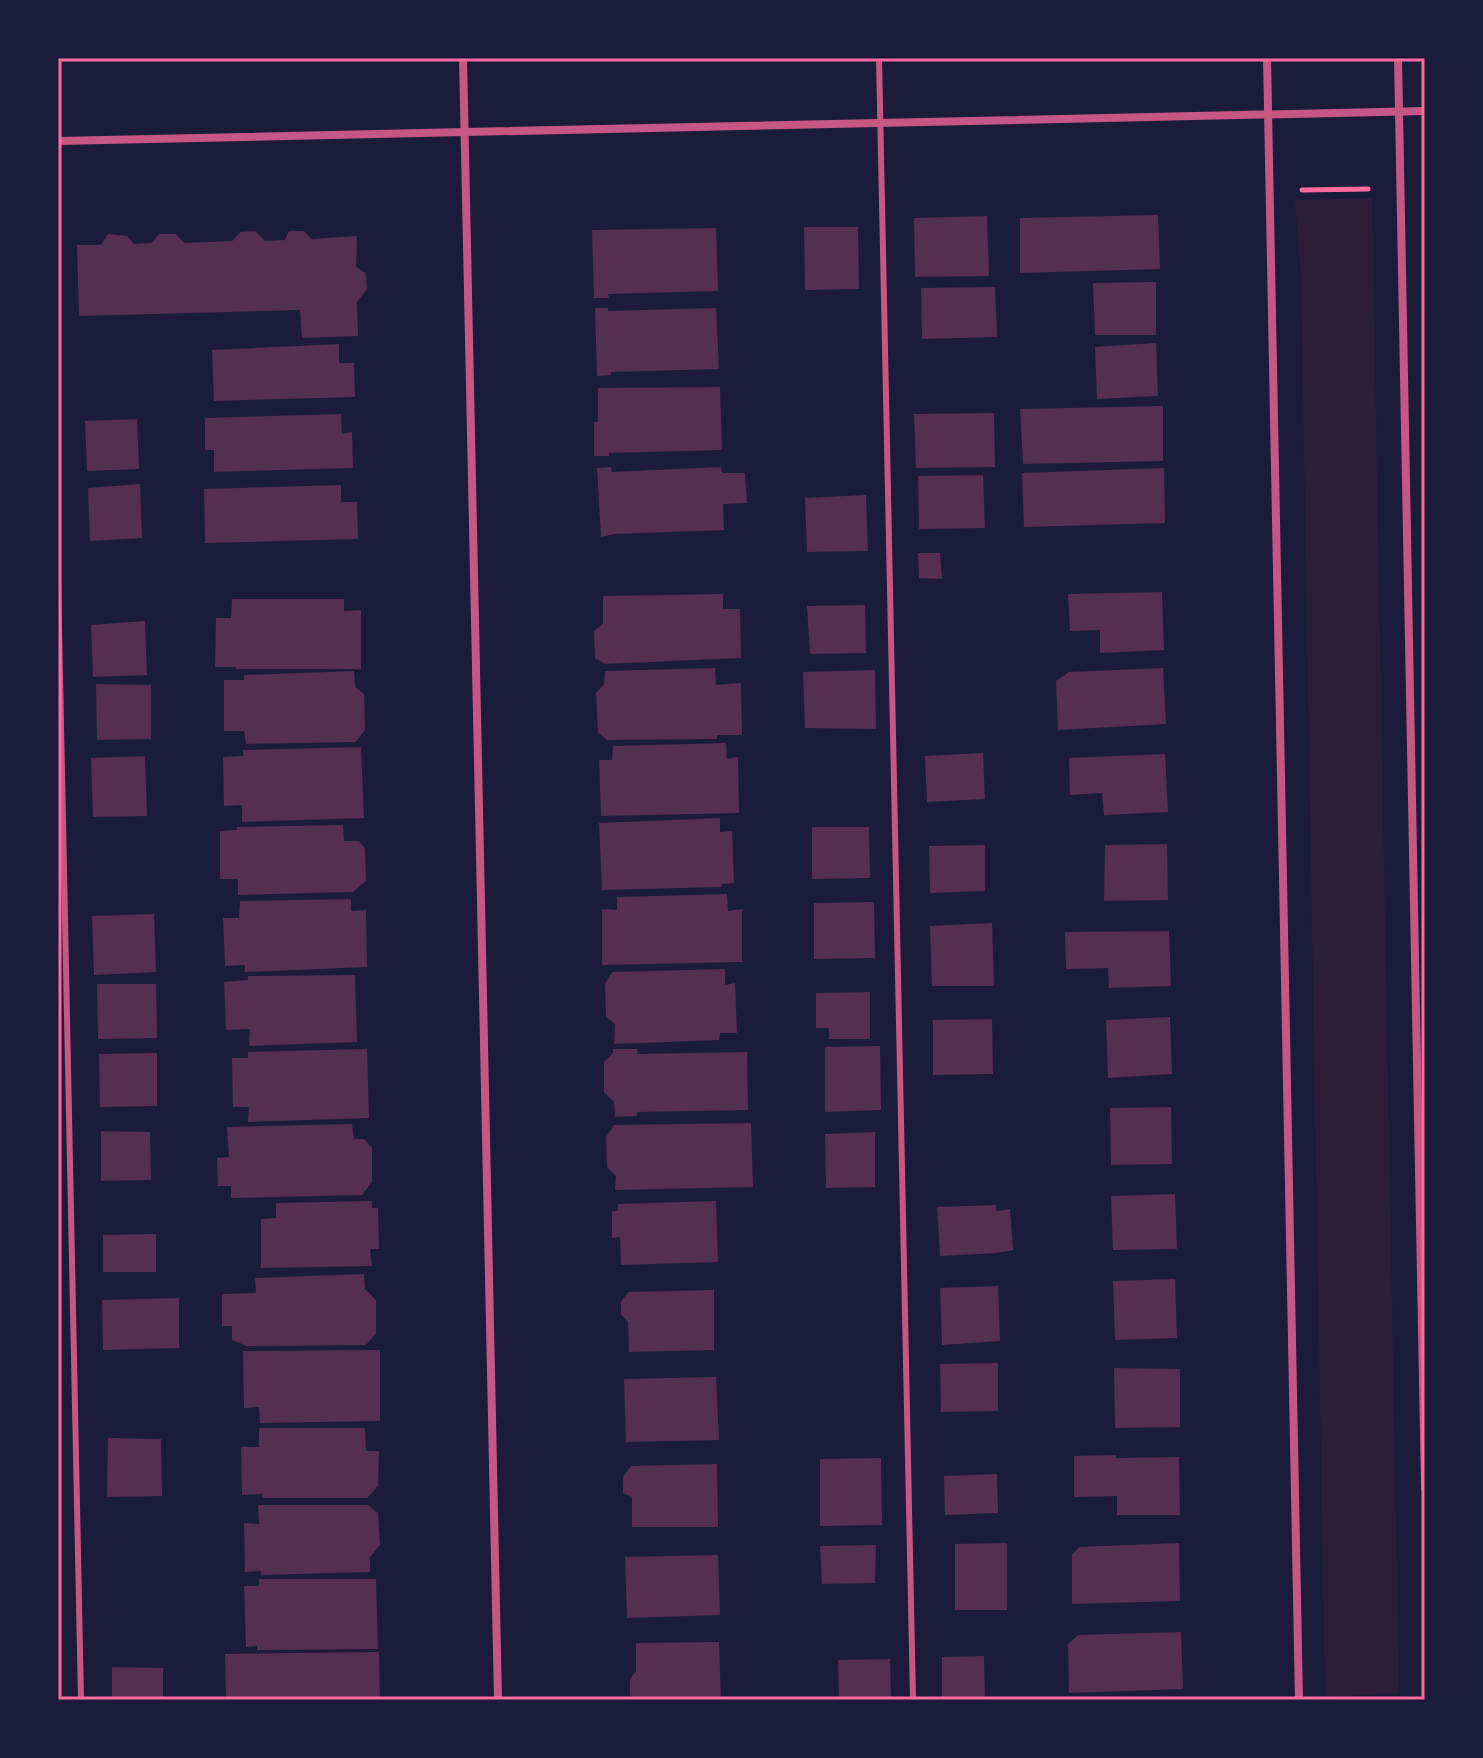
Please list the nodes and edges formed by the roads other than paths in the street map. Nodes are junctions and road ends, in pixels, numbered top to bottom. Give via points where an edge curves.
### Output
1 (463, 58) edge
2 (879, 58) edge
3 (1267, 58) edge
4 (1398, 58) edge
5 (1425, 111) edge
6 (1399, 112) junction
7 (1268, 115) junction
8 (880, 123) junction
9 (465, 132) junction
10 (58, 141) edge
11 (58, 577) edge
12 (1424, 1371) edge
13 (1425, 1488) edge
14 (81, 1700) edge
15 (498, 1700) edge
16 (913, 1700) edge
17 (1299, 1700) edge

1 - 9 street
2 - 8 lane
3 - 7 street
4 - 6 street
5 - 6 street
6 - 7 street
6 - 12 street
7 - 8 street
7 - 17 street
8 - 9 street
8 - 16 lane
9 - 10 street
9 - 15 street
11 - 14 lane
12 - 13 street

